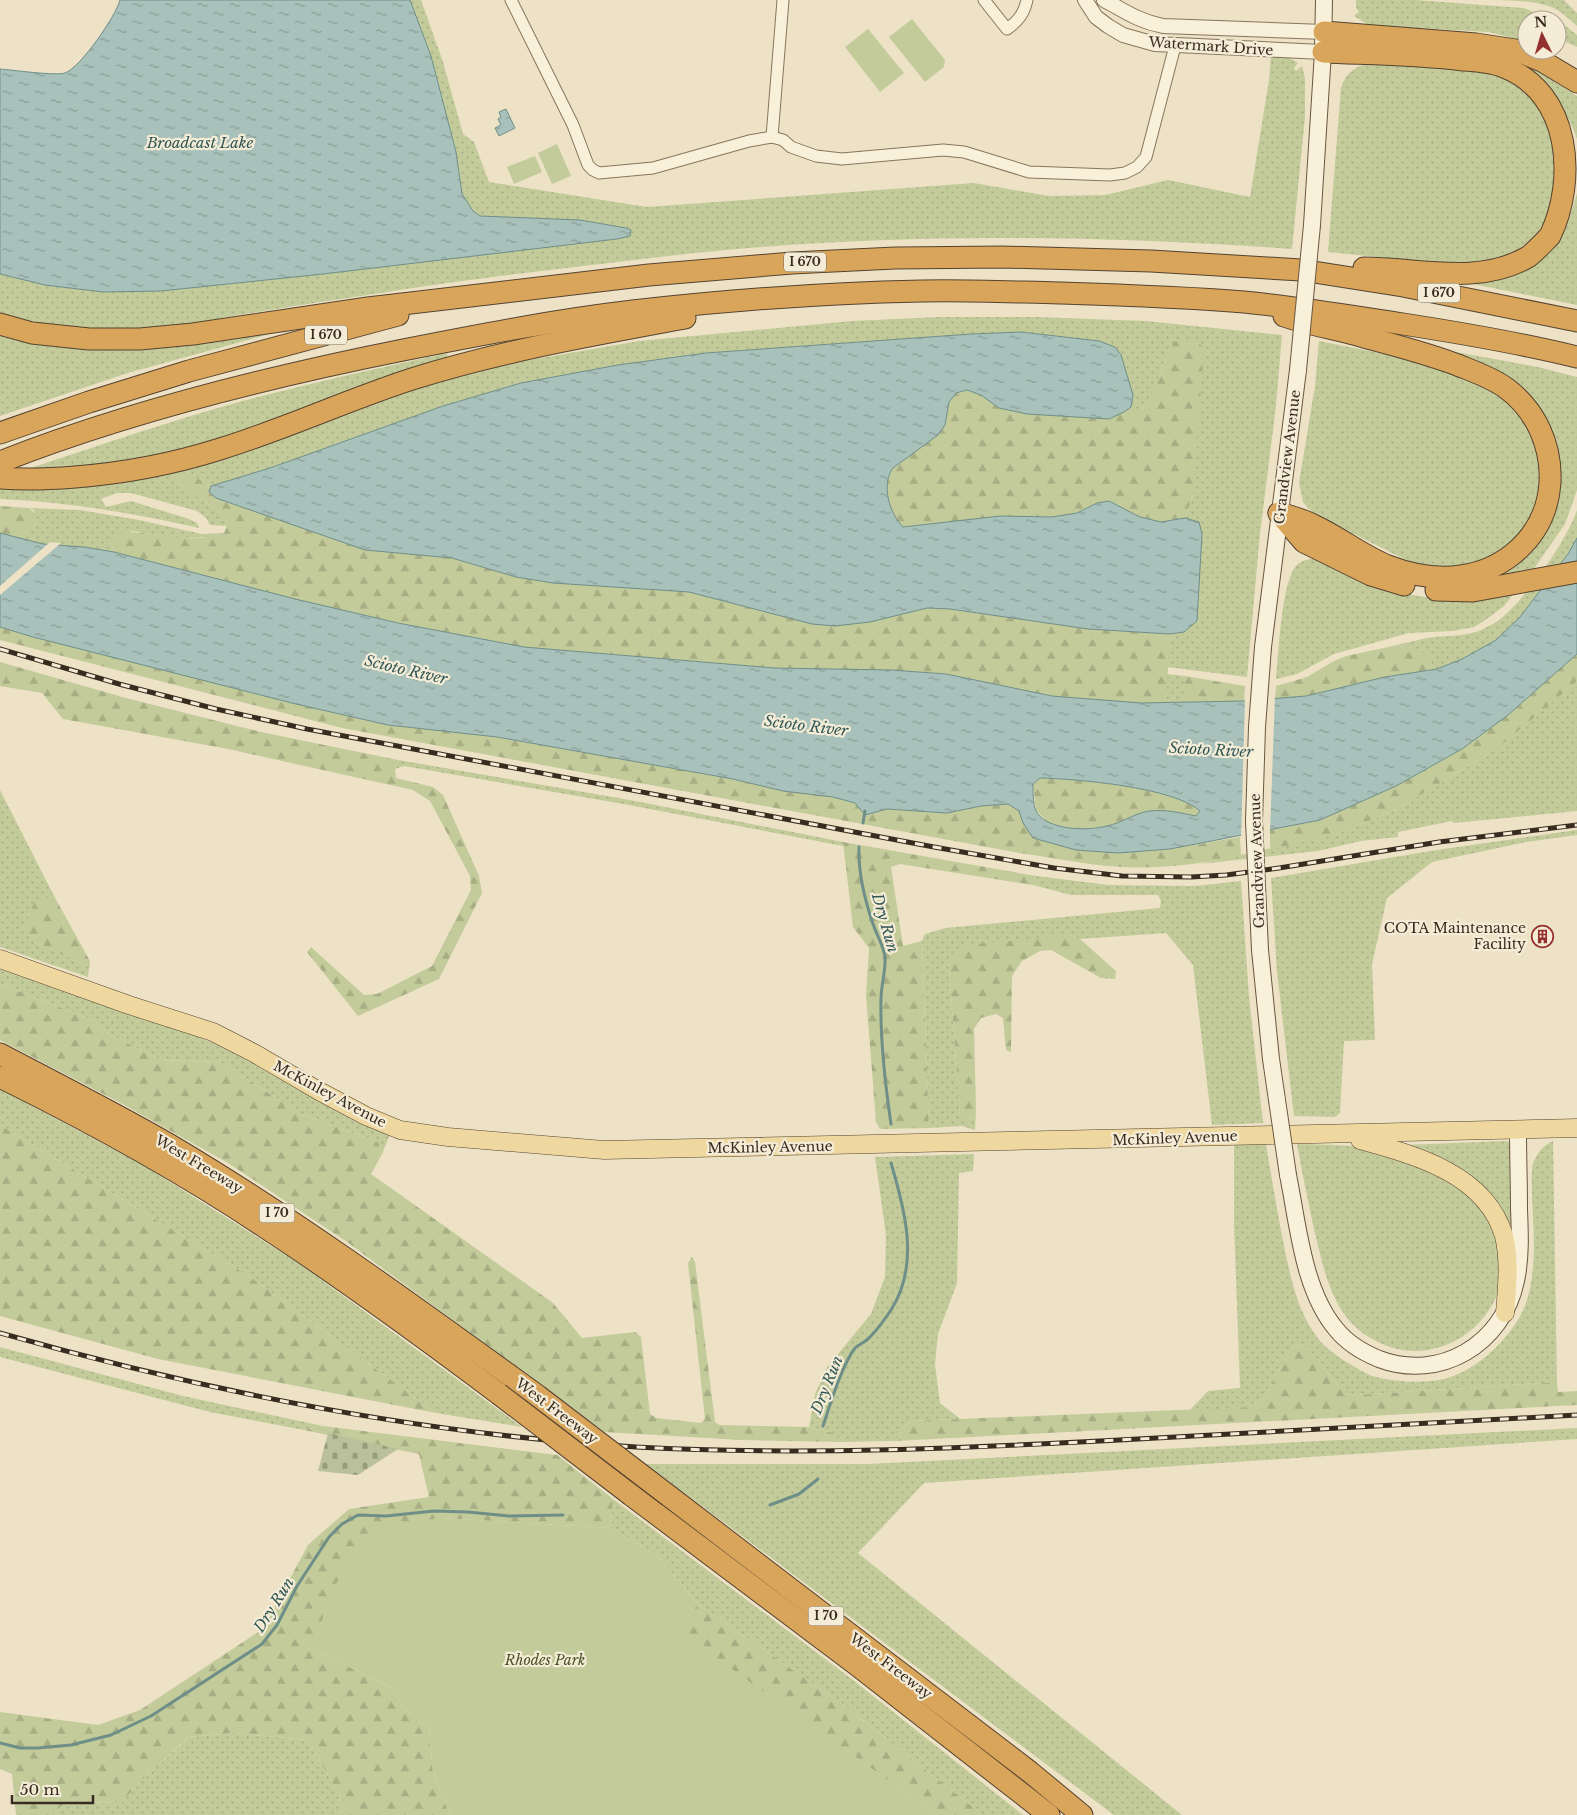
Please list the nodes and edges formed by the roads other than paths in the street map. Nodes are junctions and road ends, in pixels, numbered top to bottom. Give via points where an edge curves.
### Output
1 (511, 0) edge
2 (784, 0) edge
3 (984, 0) edge
4 (1027, 0) edge
5 (1085, 0) edge
6 (1104, 0) edge
7 (1324, 0) edge
8 (1323, 42) junction
9 (1175, 46) junction
10 (1577, 82) edge
11 (772, 138) junction
12 (1301, 270) junction
13 (808, 296) junction
14 (462, 297) junction
15 (1242, 302) junction
16 (1577, 321) edge
17 (0, 324) edge
18 (1577, 357) edge
19 (2, 432) edge
20 (0, 462) edge
21 (0, 478) edge
22 (1279, 513) junction
23 (1577, 572) edge
24 (0, 959) edge
25 (0, 1054) edge
26 (0, 1077) edge
27 (1577, 1128) edge
28 (1518, 1130) junction
29 (1341, 1134) junction
30 (1504, 1313) junction
31 (1049, 1815) edge
32 (1082, 1815) edge

1 - 11 street via 592,170 606,173 653,168 749,141
2 - 11 street
3 - 4 street via 1006,29 1024,12
5 - 9 street, Watermark Drive via 1096,17 1123,35
6 - 8 street, Watermark Drive via 1130,16 1163,26
7 - 8 main road, Grandview Avenue
8 - 9 street, Watermark Drive
8 - 10 highway via 1476,44 1515,50 1542,61
8 - 12 highway via 1503,66 1518,74 1547,95 1558,110 1571,141 1574,180 1564,216 1554,231 1528,257 1509,265 1471,274 1366,268
8 - 22 main road, Grandview Avenue, bridge via 1312,226 1298,370
9 - 11 street via 1146,157 1125,173 1029,172 964,152 943,150 842,159 816,156
12 - 14 highway, I 670 via 1150,261 895,258 649,275
12 - 16 highway, I 670 via 1403,286
13 - 15 highway, I 670 via 924,291 1014,292
13 - 20 highway, I 670 via 630,311 499,331 373,356 145,413
13 - 21 highway via 473,361 220,449 140,469 65,478
14 - 17 highway via 140,339 89,339 32,332
14 - 19 highway, I 670 via 189,372
15 - 18 highway, I 670 via 1464,334
15 - 22 highway via 1308,324 1430,356 1481,374 1506,388 1524,405 1538,423 1550,459 1547,504 1532,534 1495,566 1462,576 1412,574 1386,565 1311,523
22 - 23 highway via 1304,542 1371,575 1417,589 1473,591
22 - 30 main road, Grandview Avenue, bridge via 1263,647 1254,821 1260,950 1271,1059 1288,1175 1312,1284 1336,1329 1356,1348 1395,1364 1439,1364 1470,1351 1491,1332
24 - 29 main road, McKinley Avenue via 213,1032 382,1124 448,1138 604,1150
25 - 32 highway, West Freeway / I 70, bridge via 170,1146 386,1285 538,1396
26 - 31 highway, West Freeway / I 70, bridge via 130,1145 265,1227 388,1311 857,1665
27 - 28 main road, McKinley Avenue
28 - 29 main road, McKinley Avenue
28 - 30 main road, Grandview Avenue via 1519,1263 1516,1282
29 - 30 main road via 1402,1152 1443,1169 1455,1175 1490,1207 1504,1236 1507,1254

